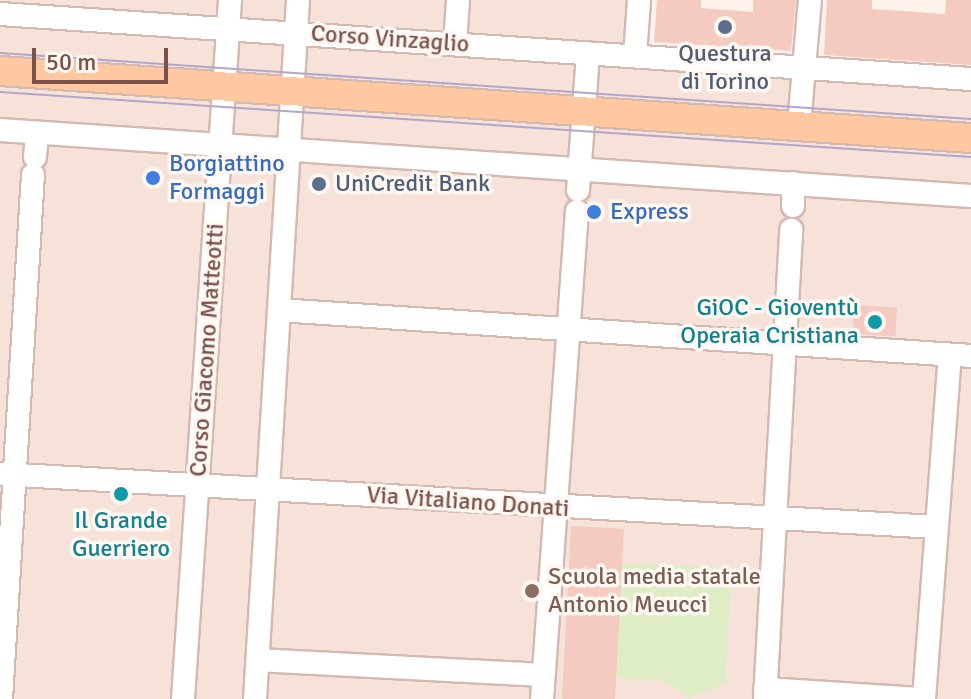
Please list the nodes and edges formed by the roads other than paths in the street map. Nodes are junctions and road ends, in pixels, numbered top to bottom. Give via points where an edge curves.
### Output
1 (230, 0) edge
2 (298, 0) edge
3 (458, 0) edge
4 (639, 0) edge
5 (810, 0) edge
6 (47, 8) edge
7 (0, 14) edge
8 (228, 28) junction
9 (296, 33) junction
10 (455, 44) junction
11 (588, 53) junction
12 (635, 56) junction
13 (804, 68) junction
14 (0, 71) edge
15 (971, 79) edge
16 (225, 84) junction
17 (293, 89) junction
18 (585, 110) junction
19 (799, 125) junction
20 (0, 130) edge
21 (37, 133) junction
22 (971, 138) edge
23 (220, 144) junction
24 (290, 148) junction
25 (793, 183) junction
26 (578, 190) junction
27 (971, 196) edge
28 (793, 206) dead end
29 (791, 230) dead end
30 (279, 310) junction
31 (568, 329) junction
32 (785, 344) junction
33 (961, 356) edge
34 (8, 474) edge
35 (199, 482) junction
36 (268, 489) junction
37 (558, 508) junction
38 (777, 519) junction
39 (937, 527) junction
40 (258, 660) junction
41 (543, 675) junction
42 (765, 694) edge
43 (1, 699) edge
44 (183, 699) edge
45 (255, 699) edge
46 (542, 699) edge
47 (922, 699) edge

1 - 8 street, Corso Giacomo Matteotti
2 - 9 street
3 - 10 street
4 - 12 street
5 - 13 street
6 - 7 street, Corso Vinzaglio
6 - 8 street, Corso Vinzaglio
8 - 9 street, Corso Vinzaglio
8 - 16 street, Corso Giacomo Matteotti
9 - 10 street, Corso Vinzaglio
9 - 17 street
10 - 11 street, Corso Vinzaglio
11 - 12 street, Corso Vinzaglio
11 - 18 street
12 - 13 street, Corso Vinzaglio
13 - 15 street, Corso Vinzaglio
13 - 19 street
14 - 16 main road
16 - 17 main road
16 - 23 street, Corso Giacomo Matteotti
17 - 18 main road
17 - 24 street
18 - 19 main road
18 - 26 street
19 - 22 main road
20 - 21 street
21 - 23 street
21 - 34 street
23 - 24 street
23 - 35 street, Corso Giacomo Matteotti
24 - 26 street
24 - 30 street
25 - 26 street
25 - 27 street
25 - 28 street
26 - 31 street
29 - 32 street
30 - 31 street
30 - 36 street
31 - 32 street
31 - 37 street
32 - 33 street
32 - 38 street
33 - 39 street
34 - 35 street, Via Vitaliano Donati
34 - 43 street
35 - 36 street, Via Vitaliano Donati
35 - 44 street, Corso Giacomo Matteotti
36 - 37 street, Via Vitaliano Donati
36 - 40 street
37 - 38 street, Via Vitaliano Donati
37 - 41 street
38 - 39 street, Via Vitaliano Donati
38 - 42 street
39 - 47 street
40 - 41 street
40 - 45 street
41 - 46 street
42 - 47 street

